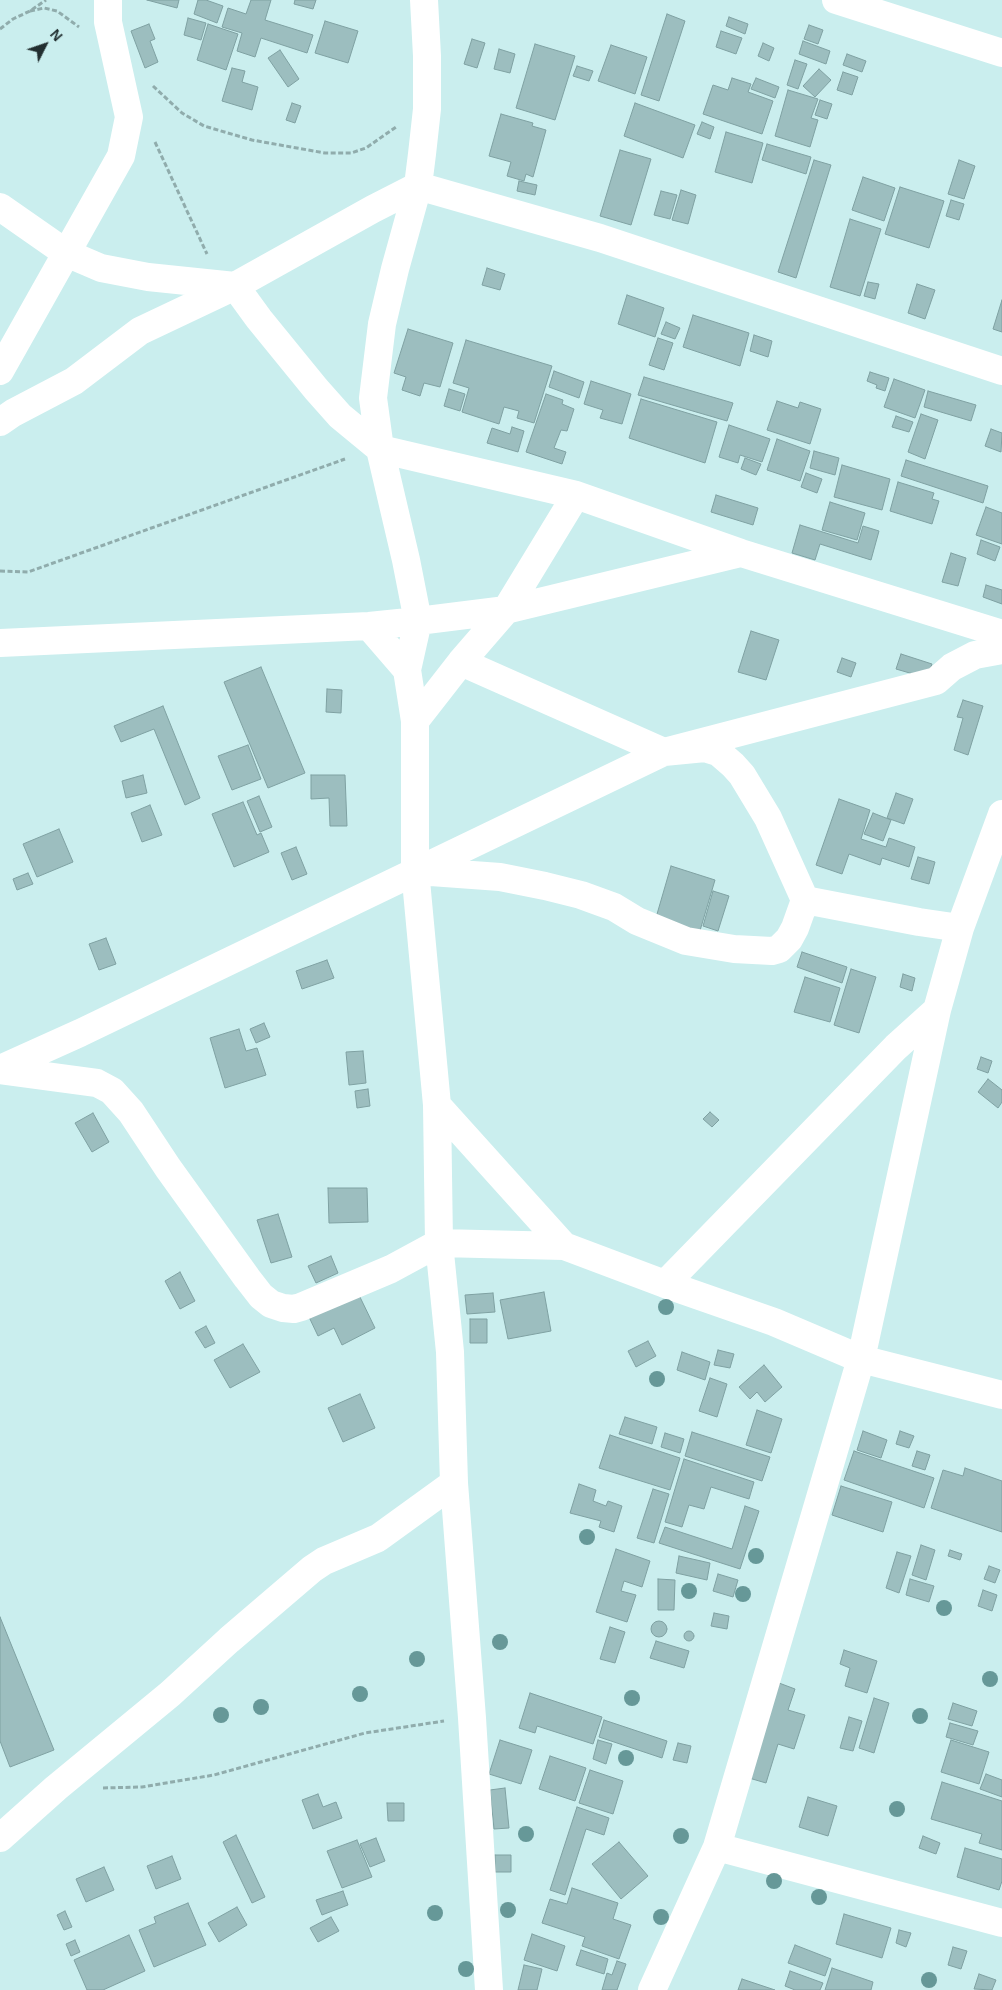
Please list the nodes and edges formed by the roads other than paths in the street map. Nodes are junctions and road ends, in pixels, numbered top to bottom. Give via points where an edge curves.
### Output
1 (108, 0) edge
2 (424, 0) edge
3 (836, 0) edge
4 (1002, 53) edge
5 (418, 186) junction
6 (0, 207) edge
7 (66, 253) junction
8 (236, 286) junction
9 (0, 371) edge
10 (1002, 371) edge
11 (0, 422) edge
12 (380, 448) junction
13 (576, 494) junction
14 (741, 553) junction
15 (506, 610) junction
16 (418, 621) junction
17 (369, 626) junction
18 (1002, 634) edge
19 (0, 643) edge
20 (1002, 650) edge
21 (461, 662) junction
22 (407, 670) junction
23 (414, 721) junction
24 (664, 752) junction
25 (1002, 814) edge
26 (415, 870) junction
27 (805, 900) junction
28 (960, 928) junction
29 (937, 1010) junction
30 (0, 1070) edge
31 (437, 1105) junction
32 (439, 1243) junction
33 (564, 1246) junction
34 (665, 1284) junction
35 (861, 1359) junction
36 (1002, 1395) edge
37 (454, 1483) junction
38 (0, 1838) edge
39 (717, 1847) junction
40 (1002, 1923) edge
41 (489, 1990) edge
42 (652, 1990) edge

1 - 7 street via 108,22 130,117 120,156
2 - 5 street via 427,109
3 - 4 street
5 - 8 street
5 - 10 street via 600,238
5 - 12 street via 382,324 373,398
6 - 7 street
7 - 8 street via 101,268 148,277
7 - 9 street
8 - 11 street via 140,331 74,381
8 - 12 street via 316,389 340,416
12 - 13 street
12 - 16 street
13 - 14 street
13 - 15 street
14 - 15 street
14 - 18 street
15 - 16 street
15 - 21 street
16 - 17 street
16 - 22 street
17 - 19 street
17 - 22 street
20 - 24 street via 975,655 952,667 936,681
21 - 23 street
21 - 24 street
22 - 23 street
23 - 26 street
24 - 26 street
24 - 27 street via 705,748 718,752 733,765 768,818
25 - 28 street
26 - 27 street via 500,877 545,886 614,907 686,941 734,949 779,948 795,928
26 - 30 street
26 - 31 street
27 - 28 street
28 - 29 street
29 - 34 street via 896,1047
29 - 35 street
30 - 32 street via 90,1082 112,1091 131,1112 247,1278 271,1304 283,1308 301,1306 390,1269
31 - 32 street
31 - 33 street
32 - 33 street
32 - 37 street via 450,1352
33 - 34 street
34 - 35 street via 774,1322
35 - 36 street
35 - 39 street
37 - 38 street via 378,1538 312,1569
37 - 41 street
39 - 40 street
39 - 42 street

